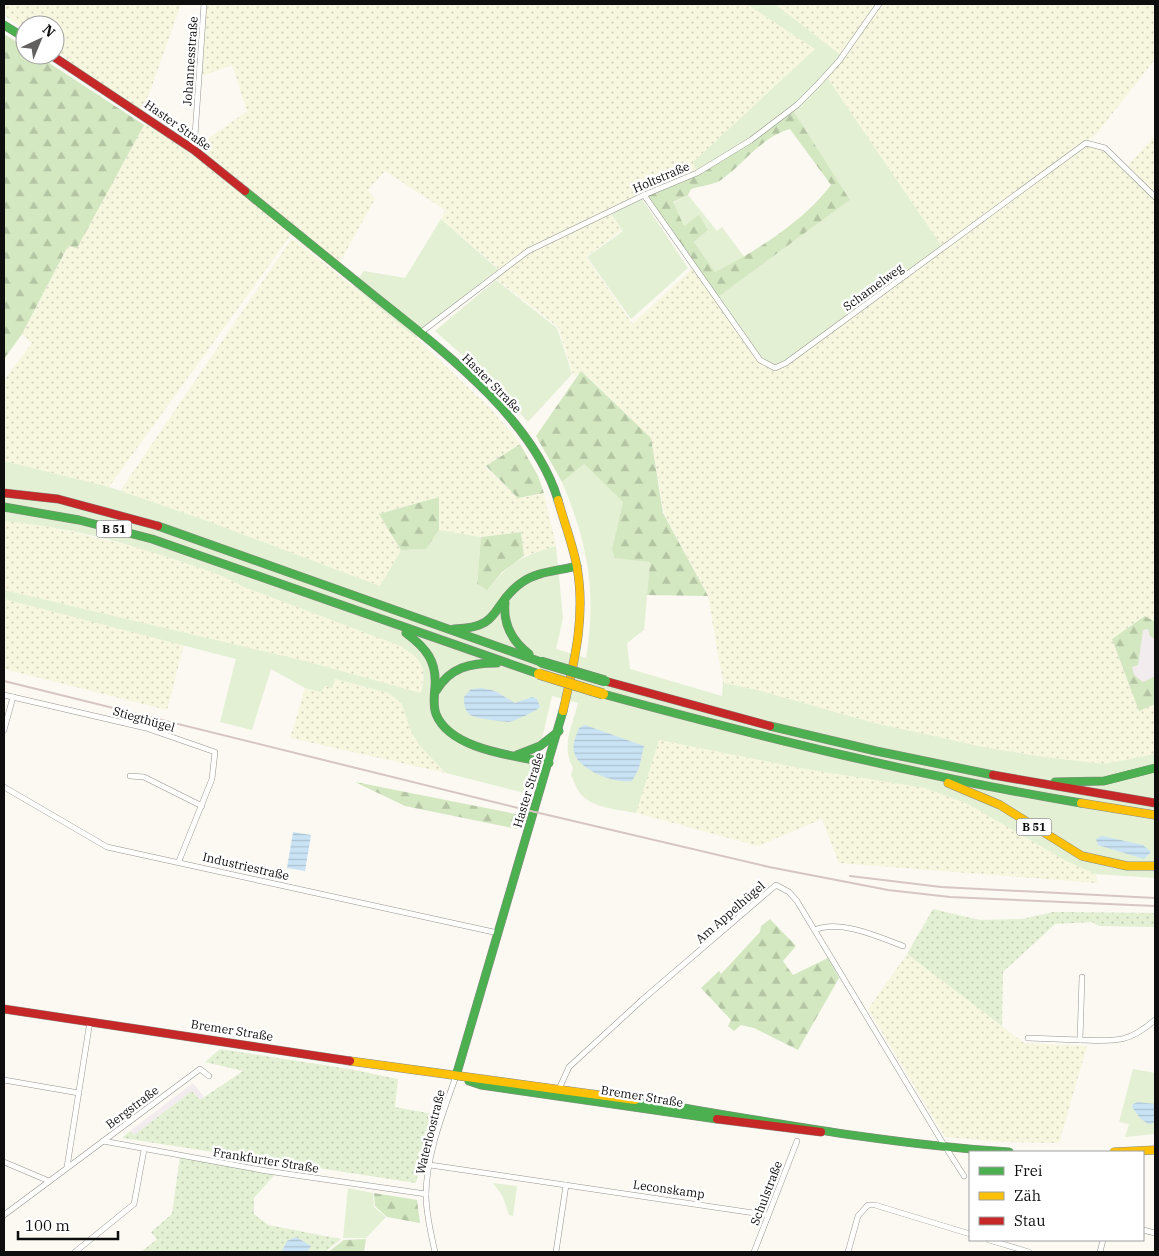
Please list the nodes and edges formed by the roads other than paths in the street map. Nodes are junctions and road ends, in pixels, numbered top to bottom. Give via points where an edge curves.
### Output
1 (204, 4) edge
2 (879, 4) edge
3 (4, 25) edge
4 (15, 32) edge
5 (65, 64) edge
6 (194, 150) junction
7 (644, 195) junction
8 (1155, 197) edge
9 (420, 333) junction
10 (4, 493) edge
11 (4, 507) edge
12 (578, 566) junction
13 (506, 600) junction
14 (391, 624) junction
15 (441, 628) junction
16 (504, 662) junction
17 (541, 662) junction
18 (435, 694) junction
19 (4, 695) edge
20 (13, 697) junction
21 (4, 730) edge
22 (559, 731) junction
23 (516, 755) junction
24 (549, 763) junction
25 (1155, 768) edge
26 (917, 772) junction
27 (130, 776) dead end
28 (1041, 783) junction
29 (4, 787) edge
30 (1155, 804) edge
31 (202, 806) junction
32 (1155, 815) edge
33 (179, 861) junction
34 (1155, 866) edge
35 (815, 930) junction
36 (498, 933) junction
37 (903, 946) dead end
38 (1082, 977) dead end
39 (4, 1008) edge
40 (1155, 1020) edge
41 (90, 1022) junction
42 (1028, 1038) dead end
43 (1080, 1040) junction
44 (209, 1076) dead end
45 (456, 1076) junction
46 (4, 1080) edge
47 (559, 1089) junction
48 (79, 1094) junction
49 (826, 1132) junction
50 (103, 1141) junction
51 (797, 1141) dead end
52 (946, 1148) junction
53 (144, 1150) junction
54 (993, 1151) edge
55 (4, 1162) edge
56 (430, 1165) junction
57 (67, 1166) junction
58 (964, 1176) dead end
59 (49, 1181) junction
60 (566, 1185) junction
61 (426, 1194) junction
62 (4, 1215) edge
63 (768, 1215) junction
64 (969, 1234) edge
65 (992, 1241) edge
66 (79, 1251) edge
67 (435, 1252) edge
68 (556, 1252) edge
69 (754, 1252) edge
70 (848, 1252) edge
71 (1028, 1252) edge

1 - 6 street, Johannesstraße
2 - 7 street, Holtstraße via 839,61 797,105 750,140 697,173
3 - 4 main road
5 - 6 main road, Haster Straße
6 - 9 main road, Haster Straße
7 - 8 street, Schamelweg via 760,360 775,368 1086,143 1104,148
7 - 9 street, Holtstraße via 528,251
9 - 12 main road, Haster Straße via 498,403 536,453 557,497
10 - 15 main road, B 51 via 58,499 179,532
11 - 14 main road, B 51 via 54,513 176,546
12 - 13 main road via 536,576 520,584
12 - 22 main road, Haster Straße via 579,642
13 - 15 main road via 498,613 478,628
13 - 17 main road via 504,611 510,635 519,647
14 - 16 main road, B 51
14 - 18 main road via 425,646 434,659
15 - 17 main road, B 51
16 - 18 main road via 458,666 440,682
16 - 26 main road, B 51, bridge via 603,694 779,742
17 - 28 main road, B 51, bridge via 792,732
18 - 23 main road via 436,716 455,737
19 - 20 street, Stiegthügel
20 - 21 street
20 - 31 street, Stiegthügel via 146,728 215,752 212,779
22 - 23 main road via 540,746
22 - 24 main road, Haster Straße
23 - 24 main road
24 - 36 main road, Haster Straße
25 - 28 main road, B 51 via 1104,781
26 - 32 main road, B 51
26 - 34 main road, B 51 via 1000,805 1082,856 1126,866
27 - 31 street via 144,778
28 - 30 main road, B 51
29 - 33 street, Industriestraße via 107,847
31 - 33 street, Stiegthügel
33 - 36 street, Industriestraße
35 - 37 street via 829,926 867,932
35 - 47 street, Am Appelhügel via 797,901 776,885 569,1067
35 - 52 street, Am Appelhügel
36 - 45 main road, Haster Straße
38 - 43 street
39 - 41 main road, Bremer Straße
40 - 43 street via 1129,1038
41 - 45 main road, Bremer Straße
41 - 48 street
42 - 43 street
44 - 50 street, Bergstraße via 200,1069
45 - 47 main road, Bremer Straße
45 - 49 main road, Bremer Straße via 481,1085 812,1133
45 - 56 street, Waterloostraße
46 - 48 street
47 - 49 main road, Bremer Straße via 813,1127
48 - 57 street
49 - 52 main road, Bremer Straße
50 - 53 street, Frankfurter Straße
50 - 57 street, Bergstraße
51 - 63 street, Schulstraße
52 - 54 main road, Bremer Straße
52 - 58 street, Am Appelhügel
53 - 61 street, Frankfurter Straße
53 - 66 street via 134,1204
55 - 59 street
56 - 60 street, Leconskamp
56 - 61 street, Waterloostraße
57 - 59 street, Bergstraße
59 - 62 street, Bergstraße
60 - 63 street, Leconskamp
60 - 68 street
61 - 67 street, Waterloostraße
63 - 69 street, Schulstraße
64 - 70 street via 868,1205 858,1216
65 - 71 street

